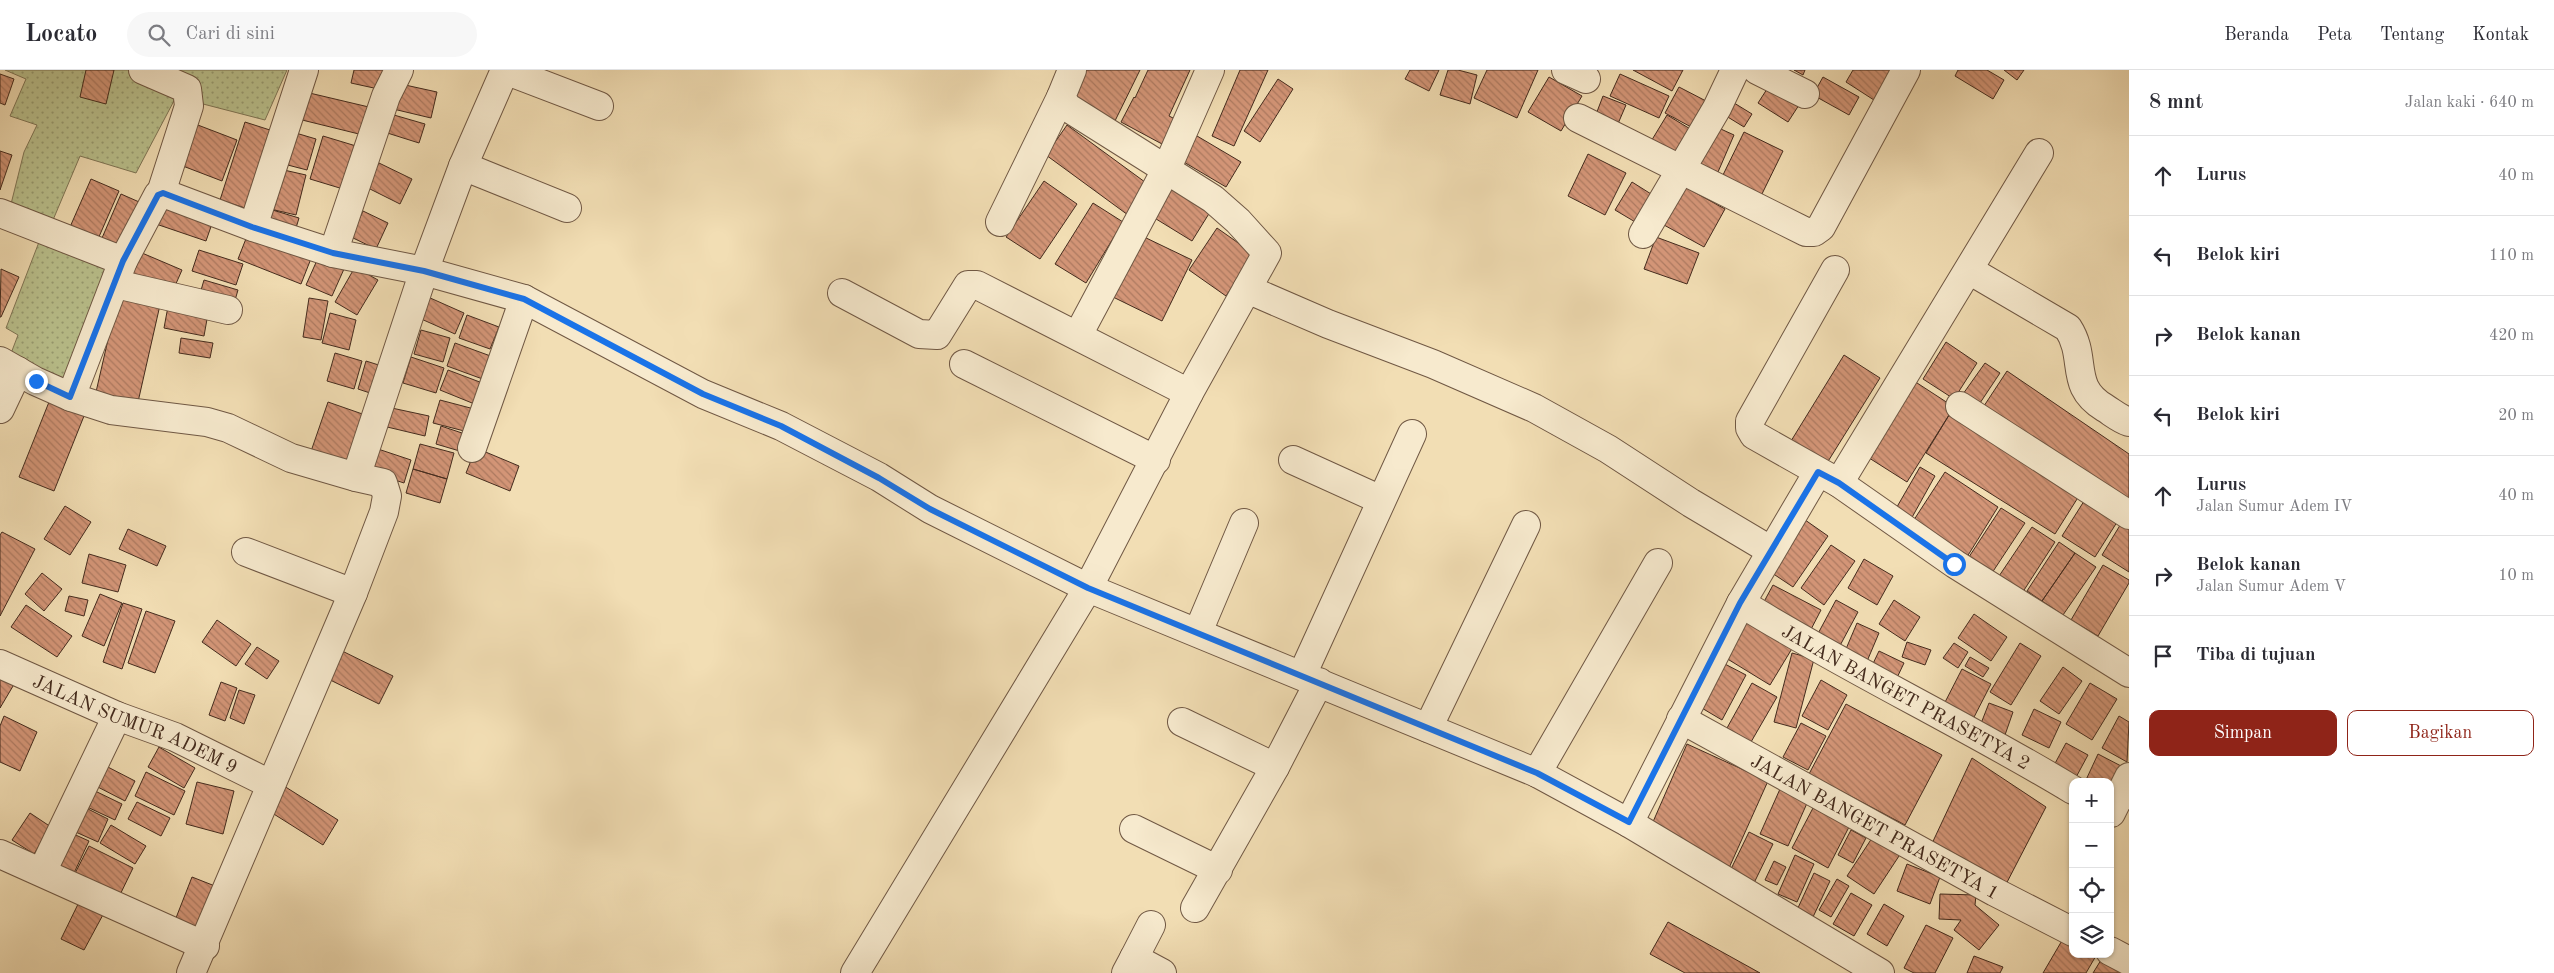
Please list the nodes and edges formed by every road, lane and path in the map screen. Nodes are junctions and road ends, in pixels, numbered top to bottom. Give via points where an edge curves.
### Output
1 (143, 70) edge
2 (304, 70) edge
3 (398, 70) edge
4 (1072, 70) edge
5 (1210, 70) edge
6 (1735, 70) edge
7 (1757, 70) edge
8 (1906, 70) edge
9 (1805, 94) dead end
10 (1061, 98) junction
11 (599, 106) dead end
12 (1578, 118) dead end
13 (2039, 153) dead end
14 (463, 166) junction
15 (1167, 168) junction
16 (1680, 170) junction
17 (161, 193) junction
18 (567, 208) dead end
19 (0, 213) edge
20 (1000, 222) dead end
21 (252, 227) junction
22 (1643, 234) dead end
23 (333, 253) junction
24 (1835, 270) dead end
25 (1969, 270) junction
26 (424, 271) junction
27 (120, 273) junction
28 (1254, 291) junction
29 (842, 293) dead end
30 (524, 299) junction
31 (228, 310) dead end
32 (1078, 335) junction
33 (964, 364) dead end
34 (9, 366) edge
35 (1189, 393) junction
36 (70, 397) junction
37 (1960, 406) dead end
38 (0, 410) edge
39 (2129, 422) edge
40 (1412, 434) dead end
41 (472, 448) dead end
42 (1156, 460) junction
43 (1293, 460) dead end
44 (356, 478) junction
45 (1828, 478) junction
46 (1381, 500) junction
47 (2129, 515) edge
48 (1244, 523) dead end
49 (1526, 525) dead end
50 (1770, 550) junction
51 (246, 552) dead end
52 (1658, 563) dead end
53 (1088, 588) junction
54 (353, 593) junction
55 (1740, 603) junction
56 (1198, 632) junction
57 (0, 664) edge
58 (2129, 673) edge
59 (1310, 678) junction
60 (117, 716) junction
61 (1681, 719) junction
62 (1182, 722) dead end
63 (1428, 728) junction
64 (1275, 766) junction
65 (1537, 773) junction
66 (2129, 777) edge
67 (270, 784) junction
68 (2069, 788) edge
69 (2114, 805) edge
70 (2114, 815) edge
71 (1629, 822) junction
72 (2129, 822) edge
73 (1134, 828) dead end
74 (0, 854) edge
75 (1218, 870) junction
76 (42, 872) junction
77 (1195, 908) dead end
78 (1151, 925) dead end
79 (2069, 930) edge
80 (205, 946) junction
81 (2114, 953) edge
82 (2129, 961) edge
83 (1130, 966) edge
84 (191, 973) edge
85 (855, 973) edge
86 (1162, 973) edge
87 (1880, 973) edge

1 - 17 street via 179,84 187,89 189,96 189,106
2 - 21 street
3 - 23 street via 386,96
4 - 10 street
5 - 15 street
6 - 16 street via 1717,108
7 - 9 street
8 - 16 street via 1821,227 1814,232 1806,232
10 - 15 street via 1067,108
10 - 20 street
11 - 14 street via 505,70
12 - 16 street
13 - 25 street
14 - 18 street
14 - 26 street
15 - 28 street via 1213,199 1267,253
15 - 32 street
16 - 22 street
17 - 21 street
17 - 27 street
19 - 27 street
21 - 23 street
23 - 26 street
24 - 45 street via 1750,421 1754,435
25 - 39 street via 2068,328 2076,339 2085,390 2092,400
25 - 45 street
26 - 30 street
26 - 44 street
27 - 31 street
27 - 36 street
28 - 35 street
28 - 50 street via 1534,408 1608,449
29 - 32 street via 928,336 937,335 968,285 977,285
30 - 41 street
30 - 53 street via 703,394 781,426 930,509
32 - 35 street
33 - 42 street
34 - 36 street
34 - 38 street
35 - 42 street
36 - 44 street via 111,410 207,422 228,428 291,458
37 - 47 street
40 - 46 street
42 - 53 street
43 - 46 street
44 - 54 street via 384,483 387,496
45 - 50 street
45 - 58 street via 1954,564
46 - 59 street
48 - 56 street
49 - 63 street
50 - 55 street
51 - 54 street
52 - 65 street
53 - 56 street
53 - 85 street
54 - 67 street
55 - 61 street
55 - 68 street, JALAN BANGET PRASETYA 2
56 - 59 street
57 - 60 street, JALAN SUMUR ADEM 9
59 - 63 street
59 - 64 street
60 - 67 street, JALAN SUMUR ADEM 9 via 175,737
60 - 76 street
61 - 71 street
61 - 79 street, JALAN BANGET PRASETYA 1
62 - 64 street
63 - 65 street
64 - 75 street
65 - 71 street
66 - 69 street
67 - 80 street
70 - 72 street
71 - 87 street
73 - 75 street
74 - 76 street
75 - 77 street
76 - 80 street
78 - 83 street
80 - 84 street
81 - 82 street
83 - 86 street

